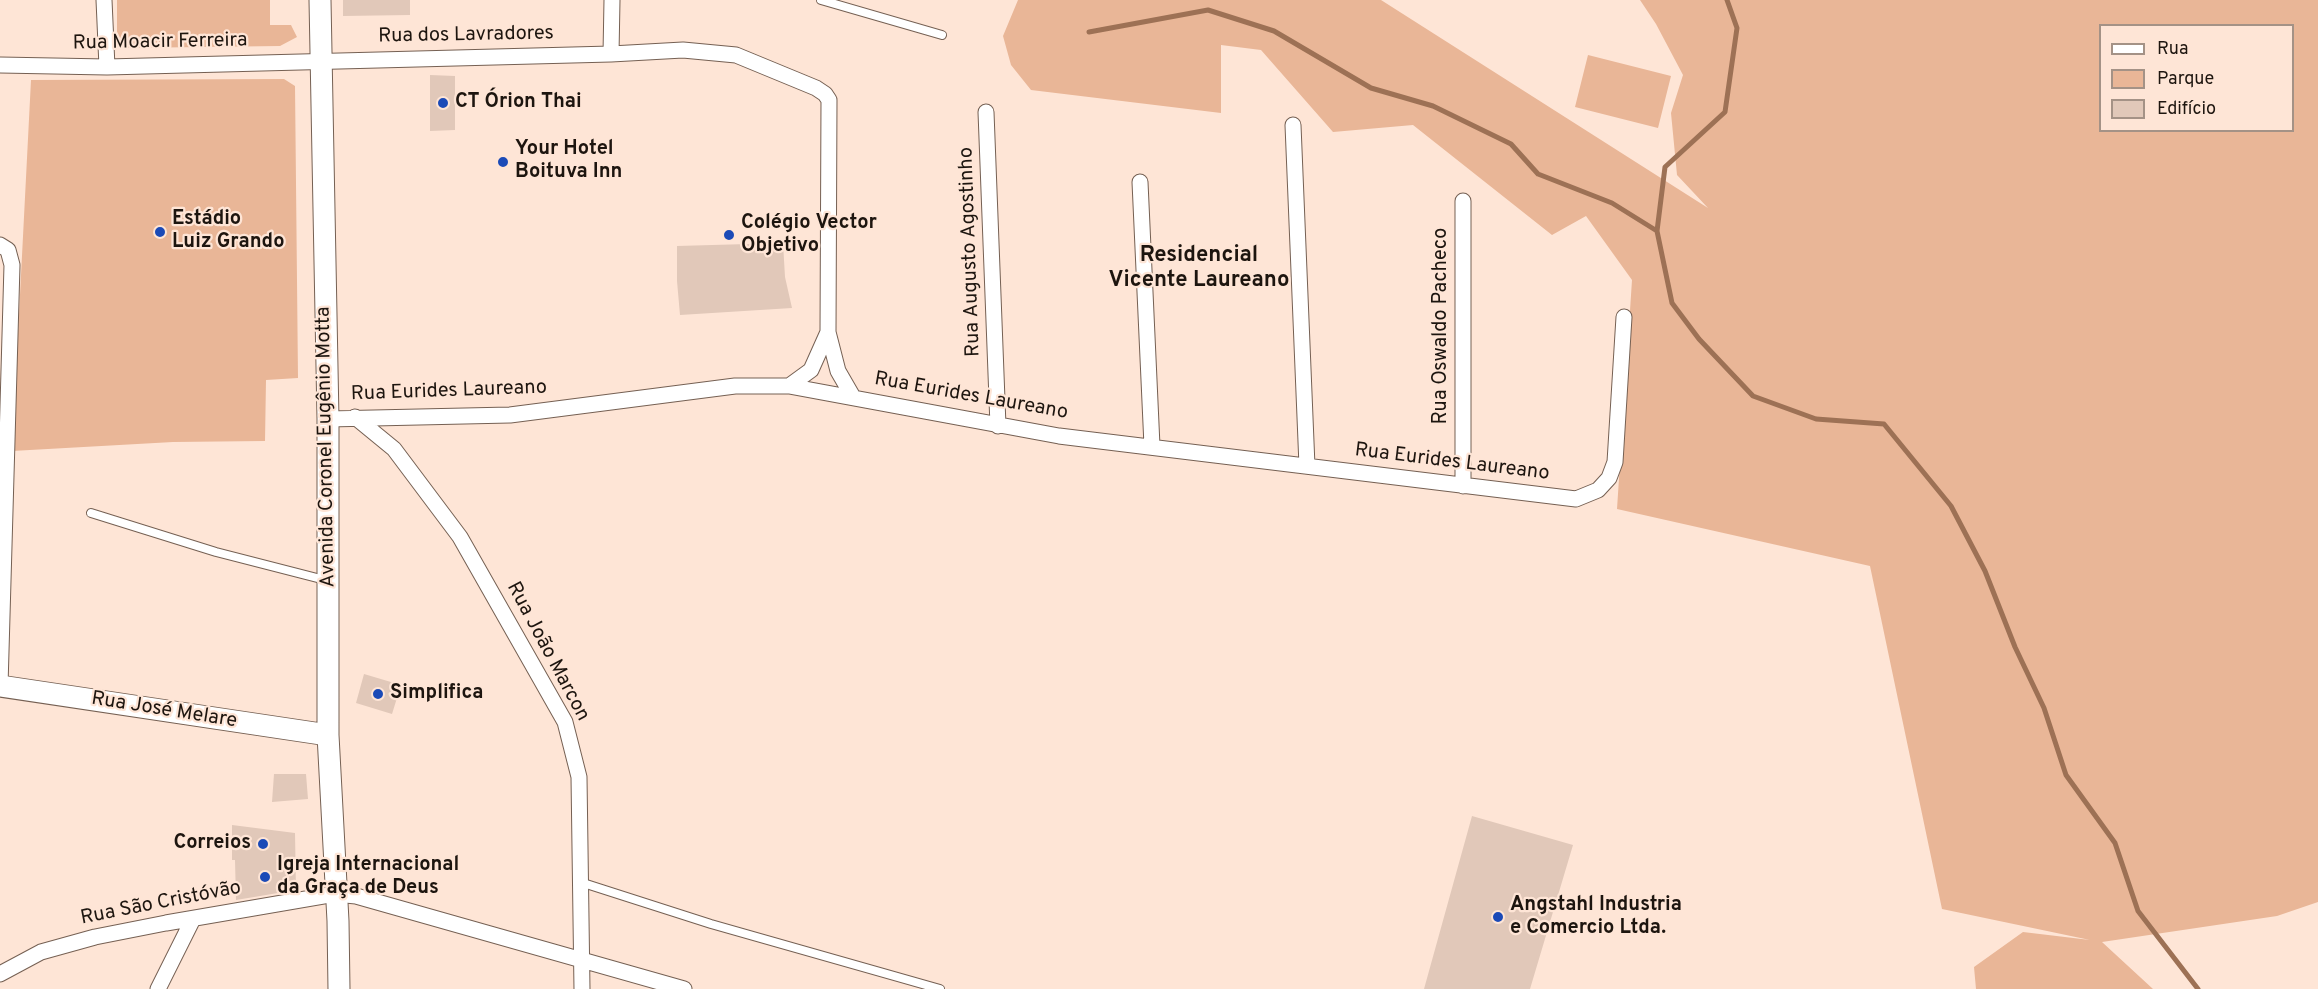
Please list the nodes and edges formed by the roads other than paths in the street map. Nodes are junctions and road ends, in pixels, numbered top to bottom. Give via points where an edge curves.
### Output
1 (104, 0) edge
2 (320, 0) edge
3 (612, 0) edge
4 (821, 0) edge
5 (942, 35) dead end
6 (611, 54) junction
7 (321, 60) junction
8 (0, 65) edge
9 (107, 67) junction
10 (986, 112) dead end
11 (1293, 124) dead end
12 (1140, 182) dead end
13 (1463, 201) dead end
14 (4, 248) edge
15 (1624, 317) dead end
16 (828, 332) junction
17 (789, 386) junction
18 (854, 397) junction
19 (355, 417) junction
20 (328, 419) junction
21 (998, 426) junction
22 (1152, 446) junction
23 (1307, 466) junction
24 (3, 483) edge
25 (1463, 486) junction
26 (91, 513) dead end
27 (329, 581) junction
28 (0, 686) edge
29 (328, 735) junction
30 (580, 882) junction
31 (335, 894) junction
32 (193, 919) junction
33 (583, 959) junction
34 (0, 974) edge
35 (158, 989) edge
36 (339, 989) edge
37 (582, 989) edge
38 (684, 989) edge
39 (940, 989) edge

1 - 9 street
2 - 7 main road, Avenida Coronel Eugênio Motta
3 - 6 street
4 - 5 lane
6 - 7 street, Rua dos Lavradores
6 - 16 street, Rua dos Lavradores via 683,50 731,54 816,88 827,97
7 - 9 street, Rua Moacir Ferreira
7 - 20 main road, Avenida Coronel Eugênio Motta
8 - 9 street, Rua Moacir Ferreira
10 - 21 street, Rua Augusto Agostinho
11 - 23 street
12 - 22 street
13 - 25 street, Rua Oswaldo Pacheco
14 - 24 street via 12,266
15 - 25 street, Rua Eurides Laureano via 1617,454 1610,478 1590,494 1576,498
16 - 17 street via 811,370
16 - 18 street via 838,371
17 - 18 street, Rua Eurides Laureano
17 - 19 street, Rua Eurides Laureano via 735,386 510,415
18 - 21 street, Rua Eurides Laureano
19 - 20 street, Rua Eurides Laureano
19 - 30 street, Rua João Marcon via 394,449 460,537 564,719 579,777
20 - 27 main road, Avenida Coronel Eugênio Motta
21 - 22 street, Rua Eurides Laureano
22 - 23 street, Rua Eurides Laureano
23 - 25 street, Rua Eurides Laureano
24 - 28 street
26 - 27 lane via 227,555
27 - 29 main road, Avenida Coronel Eugênio Motta
28 - 29 main road, Rua José Melare
29 - 31 main road, Avenida Coronel Eugênio Motta
30 - 33 street, Rua João Marcon
30 - 39 lane
31 - 32 street, Rua São Cristóvão
31 - 33 street, Rua São Cristóvão via 356,896
31 - 36 main road, Avenida Coronel Eugênio Motta
32 - 34 street, Rua São Cristóvão via 41,952
32 - 35 street
33 - 37 street, Rua João Marcon
33 - 38 street, Rua São Cristóvão

